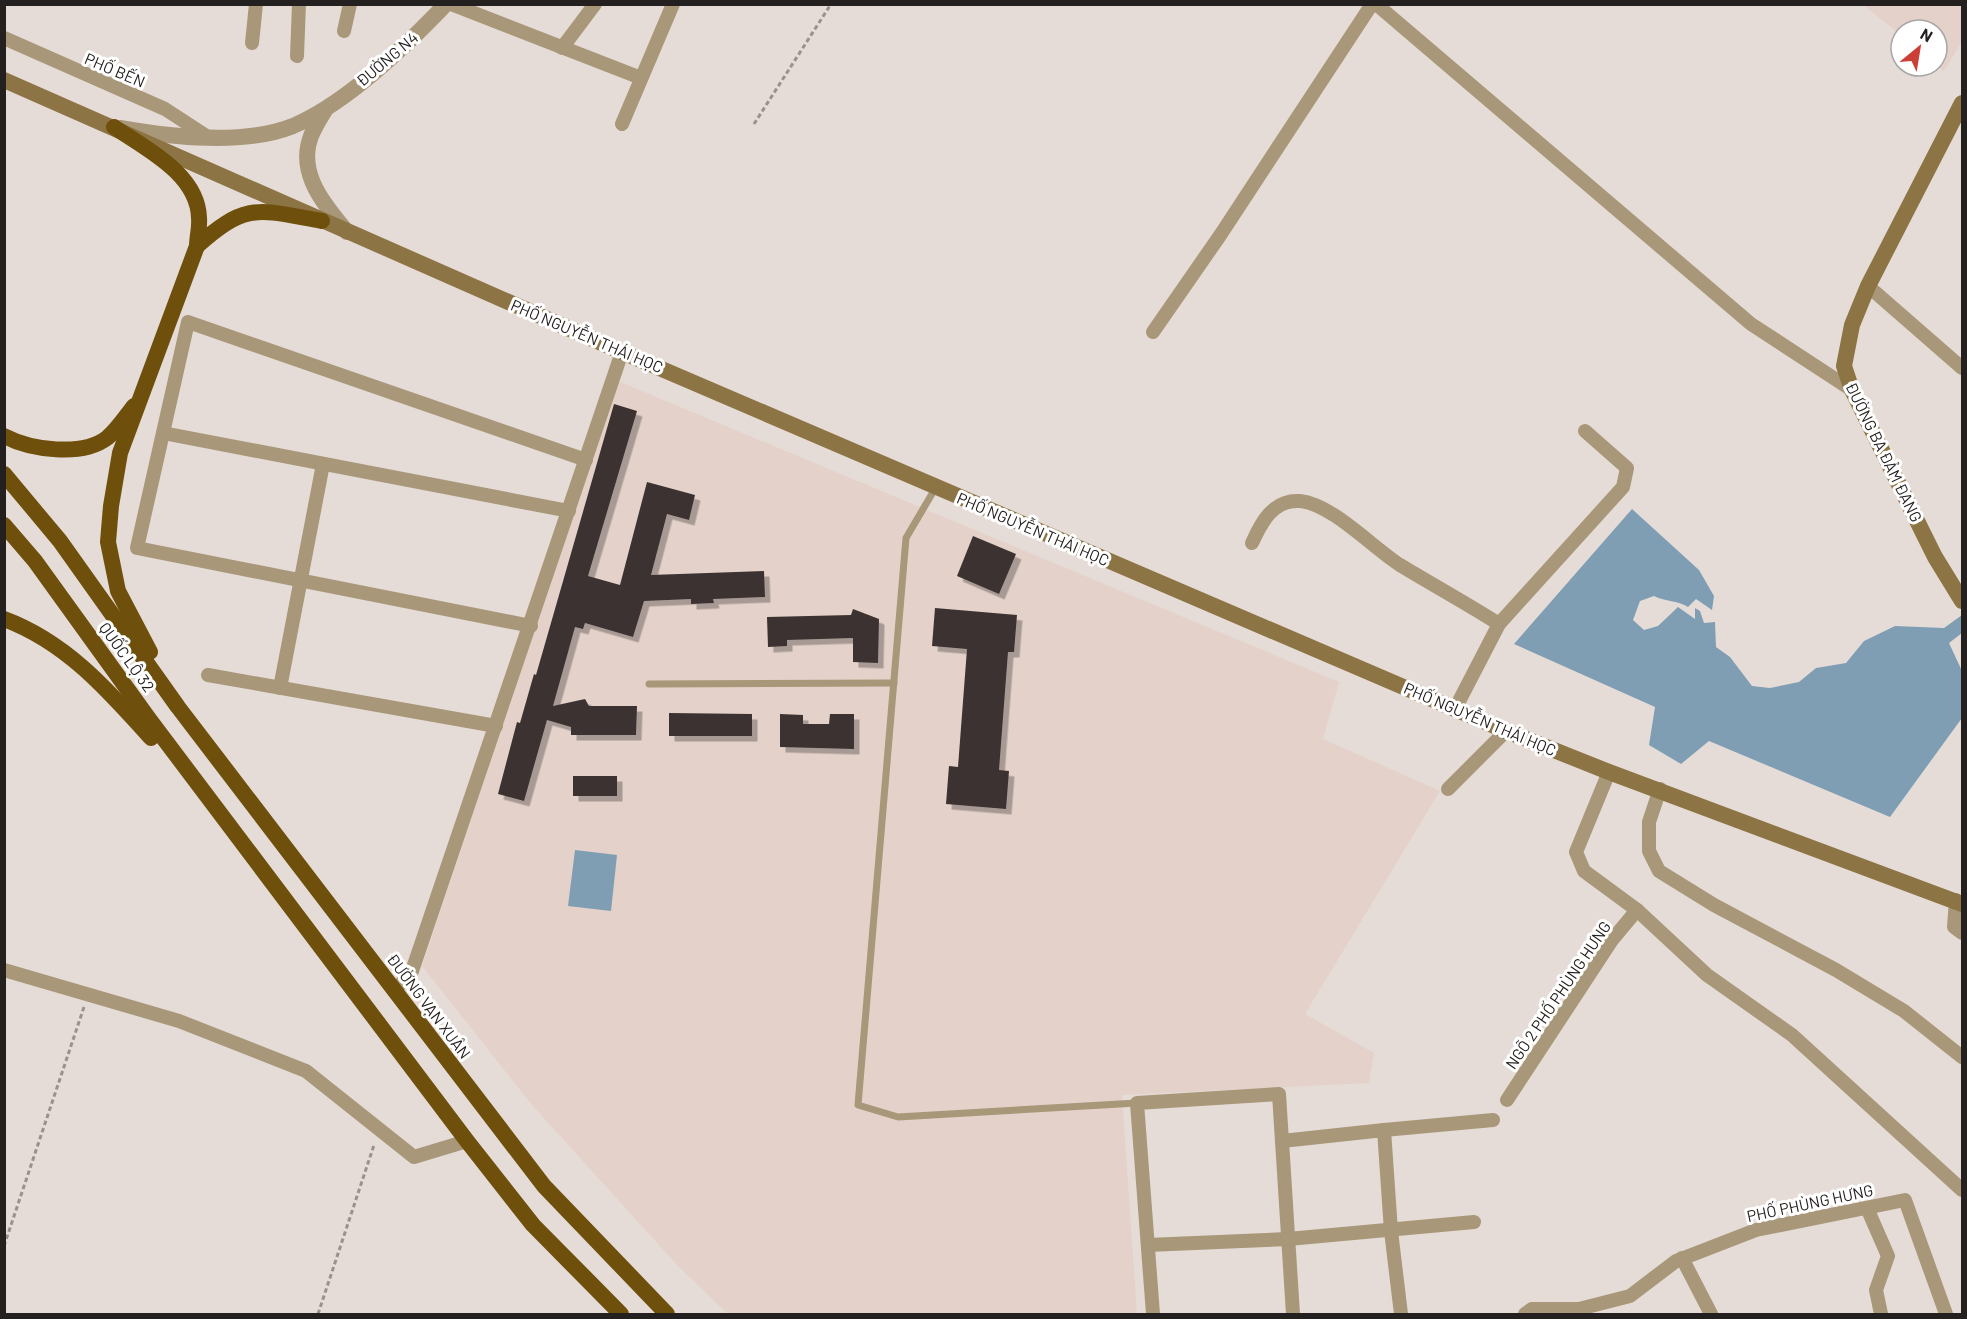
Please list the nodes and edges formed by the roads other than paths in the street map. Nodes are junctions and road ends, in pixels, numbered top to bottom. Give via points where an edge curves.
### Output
1 (256, 4) edge
2 (299, 4) edge
3 (350, 4) edge
4 (448, 4) edge
5 (595, 4) edge
6 (673, 4) edge
7 (1374, 4) edge
8 (344, 31) dead end
9 (4, 38) edge
10 (252, 43) dead end
11 (562, 48) junction
12 (297, 57) dead end
13 (641, 78) junction
14 (4, 80) edge
15 (1962, 104) edge
16 (325, 110) junction
17 (622, 124) dead end
18 (114, 127) junction
19 (208, 137) junction
20 (322, 221) junction
21 (347, 232) junction
22 (197, 246) junction
23 (1868, 286) junction
24 (1153, 332) dead end
25 (622, 351) junction
26 (1962, 368) edge
27 (1852, 390) junction
28 (142, 396) junction
29 (1585, 431) dead end
30 (163, 433) junction
31 (4, 436) edge
32 (586, 460) junction
33 (323, 464) junction
34 (4, 474) edge
35 (936, 488) junction
36 (569, 511) junction
37 (4, 525) edge
38 (1252, 543) dead end
39 (301, 580) junction
40 (1962, 602) edge
41 (4, 619) edge
42 (1498, 624) junction
43 (531, 626) junction
44 (208, 675) dead end
45 (894, 683) junction
46 (649, 684) dead end
47 (280, 688) junction
48 (178, 707) junction
49 (1455, 709) junction
50 (496, 726) junction
51 (1506, 730) junction
52 (1609, 772) junction
53 (1448, 789) dead end
54 (1660, 789) junction
55 (219, 811) junction
56 (1959, 902) edge
57 (1637, 910) junction
58 (1962, 933) edge
59 (4, 970) edge
60 (394, 990) junction
61 (1962, 1057) edge
62 (1507, 1100) dead end
63 (1137, 1103) junction
64 (1493, 1120) dead end
65 (1384, 1130) junction
66 (467, 1141) junction
67 (1282, 1141) junction
68 (1962, 1190) edge
69 (1867, 1208) junction
70 (1474, 1222) dead end
71 (1391, 1231) junction
72 (1288, 1239) junction
73 (1149, 1245) junction
74 (1682, 1258) junction
75 (621, 1314) edge
76 (667, 1314) edge
77 (1153, 1314) edge
78 (1293, 1314) edge
79 (1401, 1314) edge
80 (1525, 1314) edge
81 (1711, 1314) edge
82 (1881, 1314) edge
83 (1946, 1314) edge

1 - 10 street
2 - 12 street
3 - 8 street
4 - 11 street
4 - 16 street, ĐƯỜNG N4 via 412,40
5 - 11 street
6 - 13 street
7 - 24 street
7 - 27 street via 1751,324
9 - 19 street, PHỐ BẾN via 165,109
11 - 13 street
13 - 17 street
14 - 18 main road, PHỐ NGUYỄN THÁI HỌC
15 - 23 main road, ĐƯỜNG BA ĐẢM ĐANG
16 - 19 street via 290,127
16 - 21 street via 310,139 308,174 325,206
18 - 19 street via 181,138
18 - 20 main road, PHỐ NGUYỄN THÁI HỌC
18 - 22 highway via 168,164 189,185 200,217
20 - 21 main road, PHỐ NGUYỄN THÁI HỌC
20 - 22 highway via 263,211 245,213 223,222
21 - 25 main road, PHỐ NGUYỄN THÁI HỌC
22 - 28 highway
23 - 26 street
23 - 27 main road, ĐƯỜNG BA ĐẢM ĐANG via 1852,325 1844,366
25 - 32 street
25 - 35 main road, PHỐ NGUYỄN THÁI HỌC
27 - 40 main road, ĐƯỜNG BA ĐẢM ĐANG
28 - 31 highway via 106,438 69,451 22,445
28 - 48 highway via 120,453 108,542 118,591
29 - 42 street via 1627,468 1623,487
30 - 32 street via 188,322
30 - 33 street
30 - 39 street via 137,548
32 - 36 street
33 - 36 street
33 - 39 street
34 - 48 highway, QUỐC LỘ 32 via 60,541
35 - 45 lane via 906,538
35 - 49 main road, PHỐ NGUYỄN THÁI HỌC
36 - 43 street
37 - 55 highway, QUỐC LỘ 32 via 35,561
38 - 42 street via 1263,520 1276,507 1302,501 1332,514 1386,555
39 - 43 street
39 - 47 street
41 - 55 highway via 27,627 70,655
42 - 49 street
43 - 50 street
44 - 47 street
45 - 46 lane
45 - 63 lane via 858,1105 898,1117
47 - 50 street
48 - 60 highway, ĐƯỜNG VẠN XUÂN
49 - 51 main road, PHỐ NGUYỄN THÁI HỌC
50 - 60 street via 411,974
51 - 52 main road, PHỐ NGUYỄN THÁI HỌC
51 - 53 street
52 - 54 main road, PHỐ NGUYỄN THÁI HỌC
52 - 57 street via 1576,852 1584,871
54 - 56 main road, PHỐ NGUYỄN THÁI HỌC
54 - 61 street via 1649,822 1649,851 1659,871 1894,1005
55 - 66 highway
56 - 58 street via 1954,927
57 - 62 street, NGÕ 2 PHỐ PHÙNG HƯNG via 1612,940
57 - 68 street via 1707,975 1792,1035
59 - 66 street via 179,1021 306,1071 414,1157
60 - 76 highway, ĐƯỜNG VẠN XUÂN via 544,1186
63 - 67 street via 1279,1094
63 - 73 street
64 - 65 street
65 - 67 street
65 - 71 street
66 - 75 highway via 533,1225
67 - 72 street
69 - 74 street, PHỐ PHÙNG HƯNG via 1756,1230
69 - 82 street via 1888,1256 1876,1290
69 - 83 street, PHỐ PHÙNG HƯNG via 1905,1200
70 - 71 street
71 - 72 street
71 - 79 street
72 - 73 street
72 - 78 street
73 - 77 street
74 - 80 street, PHỐ PHÙNG HƯNG via 1630,1296 1579,1309 1532,1309
74 - 81 street

